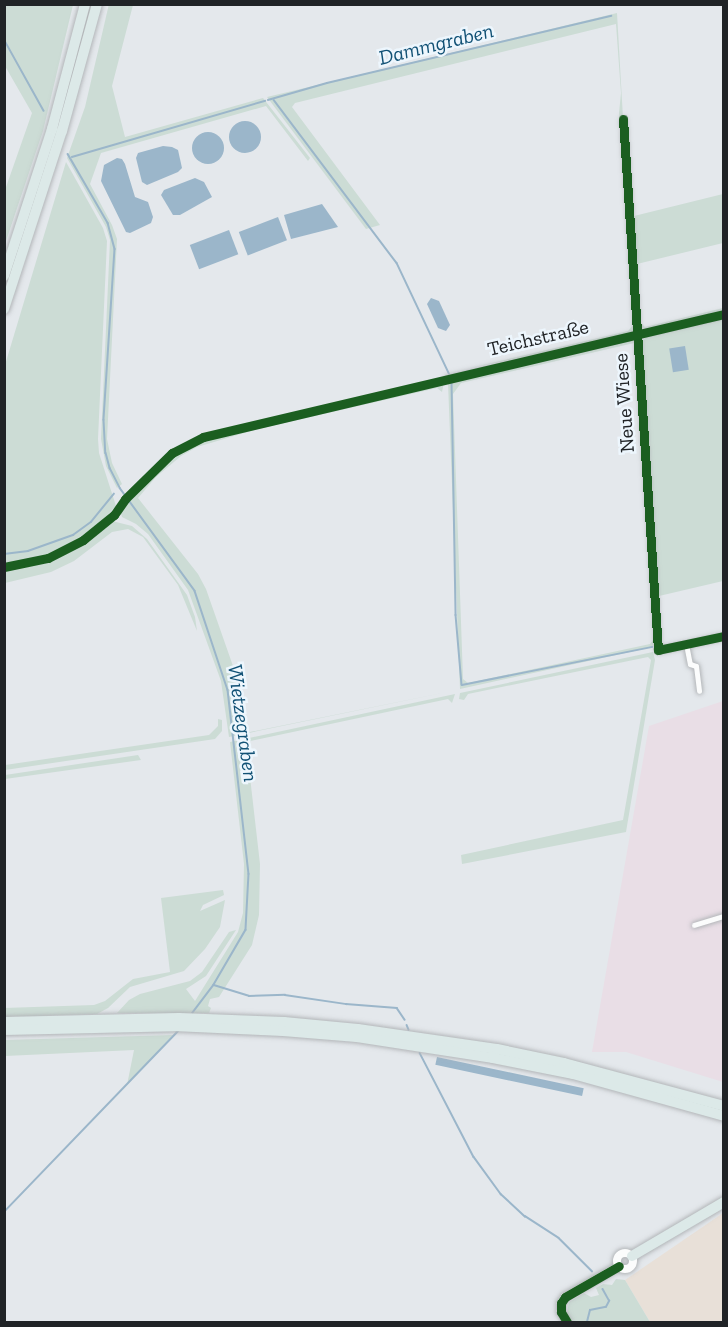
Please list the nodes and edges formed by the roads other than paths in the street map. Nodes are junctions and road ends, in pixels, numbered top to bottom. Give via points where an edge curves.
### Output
1 (85, 4) edge
2 (97, 4) edge
3 (623, 119) dead end
4 (4, 276) edge
5 (4, 309) edge
6 (723, 314) edge
7 (637, 334) junction
8 (447, 378) dead end
9 (723, 636) edge
10 (686, 644) junction
11 (699, 691) dead end
12 (723, 915) edge
13 (694, 925) dead end
14 (4, 1022) edge
15 (176, 1022) junction
16 (205, 1023) junction
17 (4, 1030) edge
18 (723, 1106) edge
19 (703, 1109) junction
20 (723, 1116) edge
21 (723, 1122) edge
22 (723, 1202) edge
23 (632, 1256) joint
24 (567, 1323) edge

1 - 4 highway via 52,129
2 - 5 highway via 62,131
3 - 7 street, Neue Wiese
6 - 7 street, Teichstraße
7 - 8 street, Teichstraße
7 - 10 street, Neue Wiese via 658,650
9 - 10 street
10 - 11 street via 690,664 696,666
12 - 13 street
14 - 15 highway
15 - 16 highway
15 - 17 highway
16 - 18 highway via 358,1029 497,1049 638,1081
16 - 19 highway via 357,1037 473,1054 573,1074
19 - 20 highway
19 - 21 highway
22 - 23 highway
23 - 24 street via 625,1252 618,1256 619,1266 565,1297 561,1312

